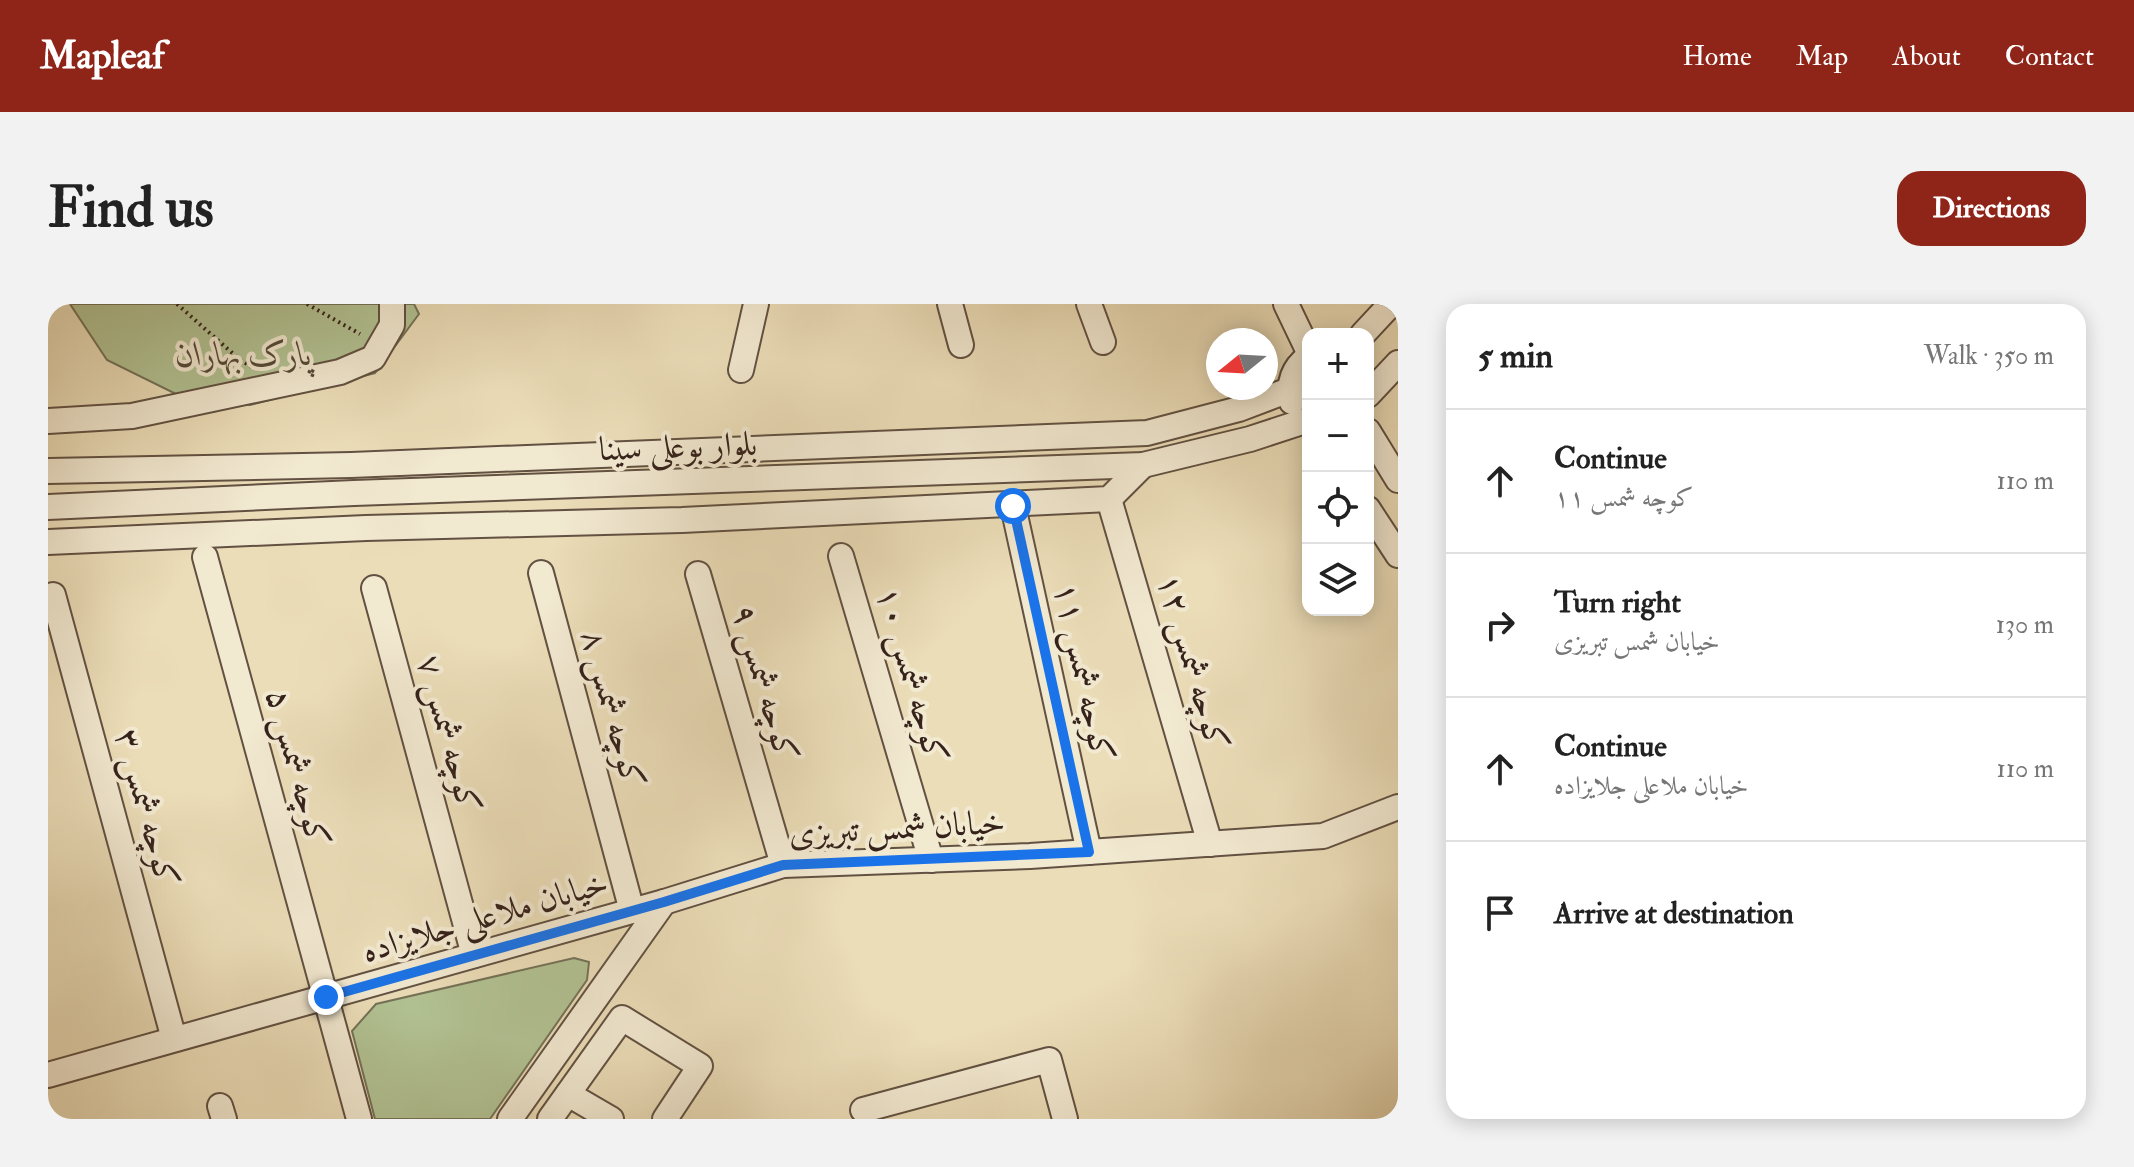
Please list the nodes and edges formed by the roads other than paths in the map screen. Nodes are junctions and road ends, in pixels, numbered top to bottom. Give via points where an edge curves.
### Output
1 (392, 304) edge
2 (756, 304) edge
3 (950, 304) edge
4 (1089, 304) edge
5 (1286, 304) edge
6 (1391, 304) edge
7 (1369, 328) edge
8 (1302, 337) edge
9 (1103, 342) dead end
10 (961, 345) dead end
11 (1302, 362) edge
12 (1398, 363) edge
13 (741, 370) dead end
14 (1374, 389) edge
15 (1289, 390) junction
16 (1302, 417) edge
17 (48, 421) edge
18 (1302, 423) edge
19 (1374, 441) edge
20 (351, 465) junction
21 (1143, 465) junction
22 (48, 471) edge
23 (1398, 480) edge
24 (354, 493) junction
25 (1109, 499) junction
26 (1013, 506) junction
27 (48, 507) edge
28 (1374, 518) edge
29 (48, 542) edge
30 (1398, 555) edge
31 (841, 556) dead end
32 (205, 557) dead end
33 (541, 573) dead end
34 (698, 574) dead end
35 (374, 588) dead end
36 (53, 595) dead end
37 (1398, 807) edge
38 (1210, 844) junction
39 (1089, 852) junction
40 (931, 860) junction
41 (783, 865) junction
42 (664, 902) junction
43 (632, 911) junction
44 (474, 955) junction
45 (326, 997) junction
46 (174, 1039) junction
47 (48, 1075) edge
48 (568, 1094) junction
49 (863, 1110) dead end
50 (359, 1119) edge
51 (510, 1119) edge
52 (550, 1119) edge
53 (611, 1119) edge
54 (665, 1119) edge
55 (1065, 1119) edge

1 - 17 street via 392,325 373,358 340,372 132,416
2 - 13 street
3 - 10 street
4 - 9 street
5 - 8 street
6 - 7 street
11 - 15 street
12 - 14 street
15 - 16 street
15 - 20 street, بلوار بوعلی سینا via 1147,433
18 - 21 street, بلوار بوعلی سینا
19 - 23 street
20 - 22 street, بلوار بوعلی سینا
20 - 24 street
21 - 24 street, بلوار بوعلی سینا
21 - 25 street
24 - 27 street, بلوار بوعلی سینا
25 - 26 street
25 - 38 street, کوچه شمس ۱۲
26 - 29 street
26 - 39 street, کوچه شمس ۱۱
28 - 30 street
31 - 40 street, کوچه شمس ۱۰
32 - 45 street, کوچه شمس ۵
33 - 43 street, کوچه شمس ۸
34 - 41 street, کوچه شمس ۹
35 - 44 street, کوچه شمس ۷
36 - 46 street, کوچه شمس ۳
37 - 38 street, خیابان شمس تبریزی via 1323,836
38 - 39 street, خیابان شمس تبریزی
39 - 40 street, خیابان شمس تبریزی
40 - 41 street, خیابان شمس تبریزی
41 - 42 street, خیابان شمس تبریزی
42 - 43 street, خیابان ملاعلی جلایزاده
42 - 51 street
43 - 44 street, خیابان ملاعلی جلایزاده
44 - 45 street, خیابان ملاعلی جلایزاده
45 - 46 street, خیابان ملاعلی جلایزاده
45 - 50 street, کوچه شمس ۵
46 - 47 street, خیابان ملاعلی جلایزاده
48 - 52 street
48 - 53 street
48 - 54 street via 622,1018 700,1066
49 - 55 street via 1049,1060

